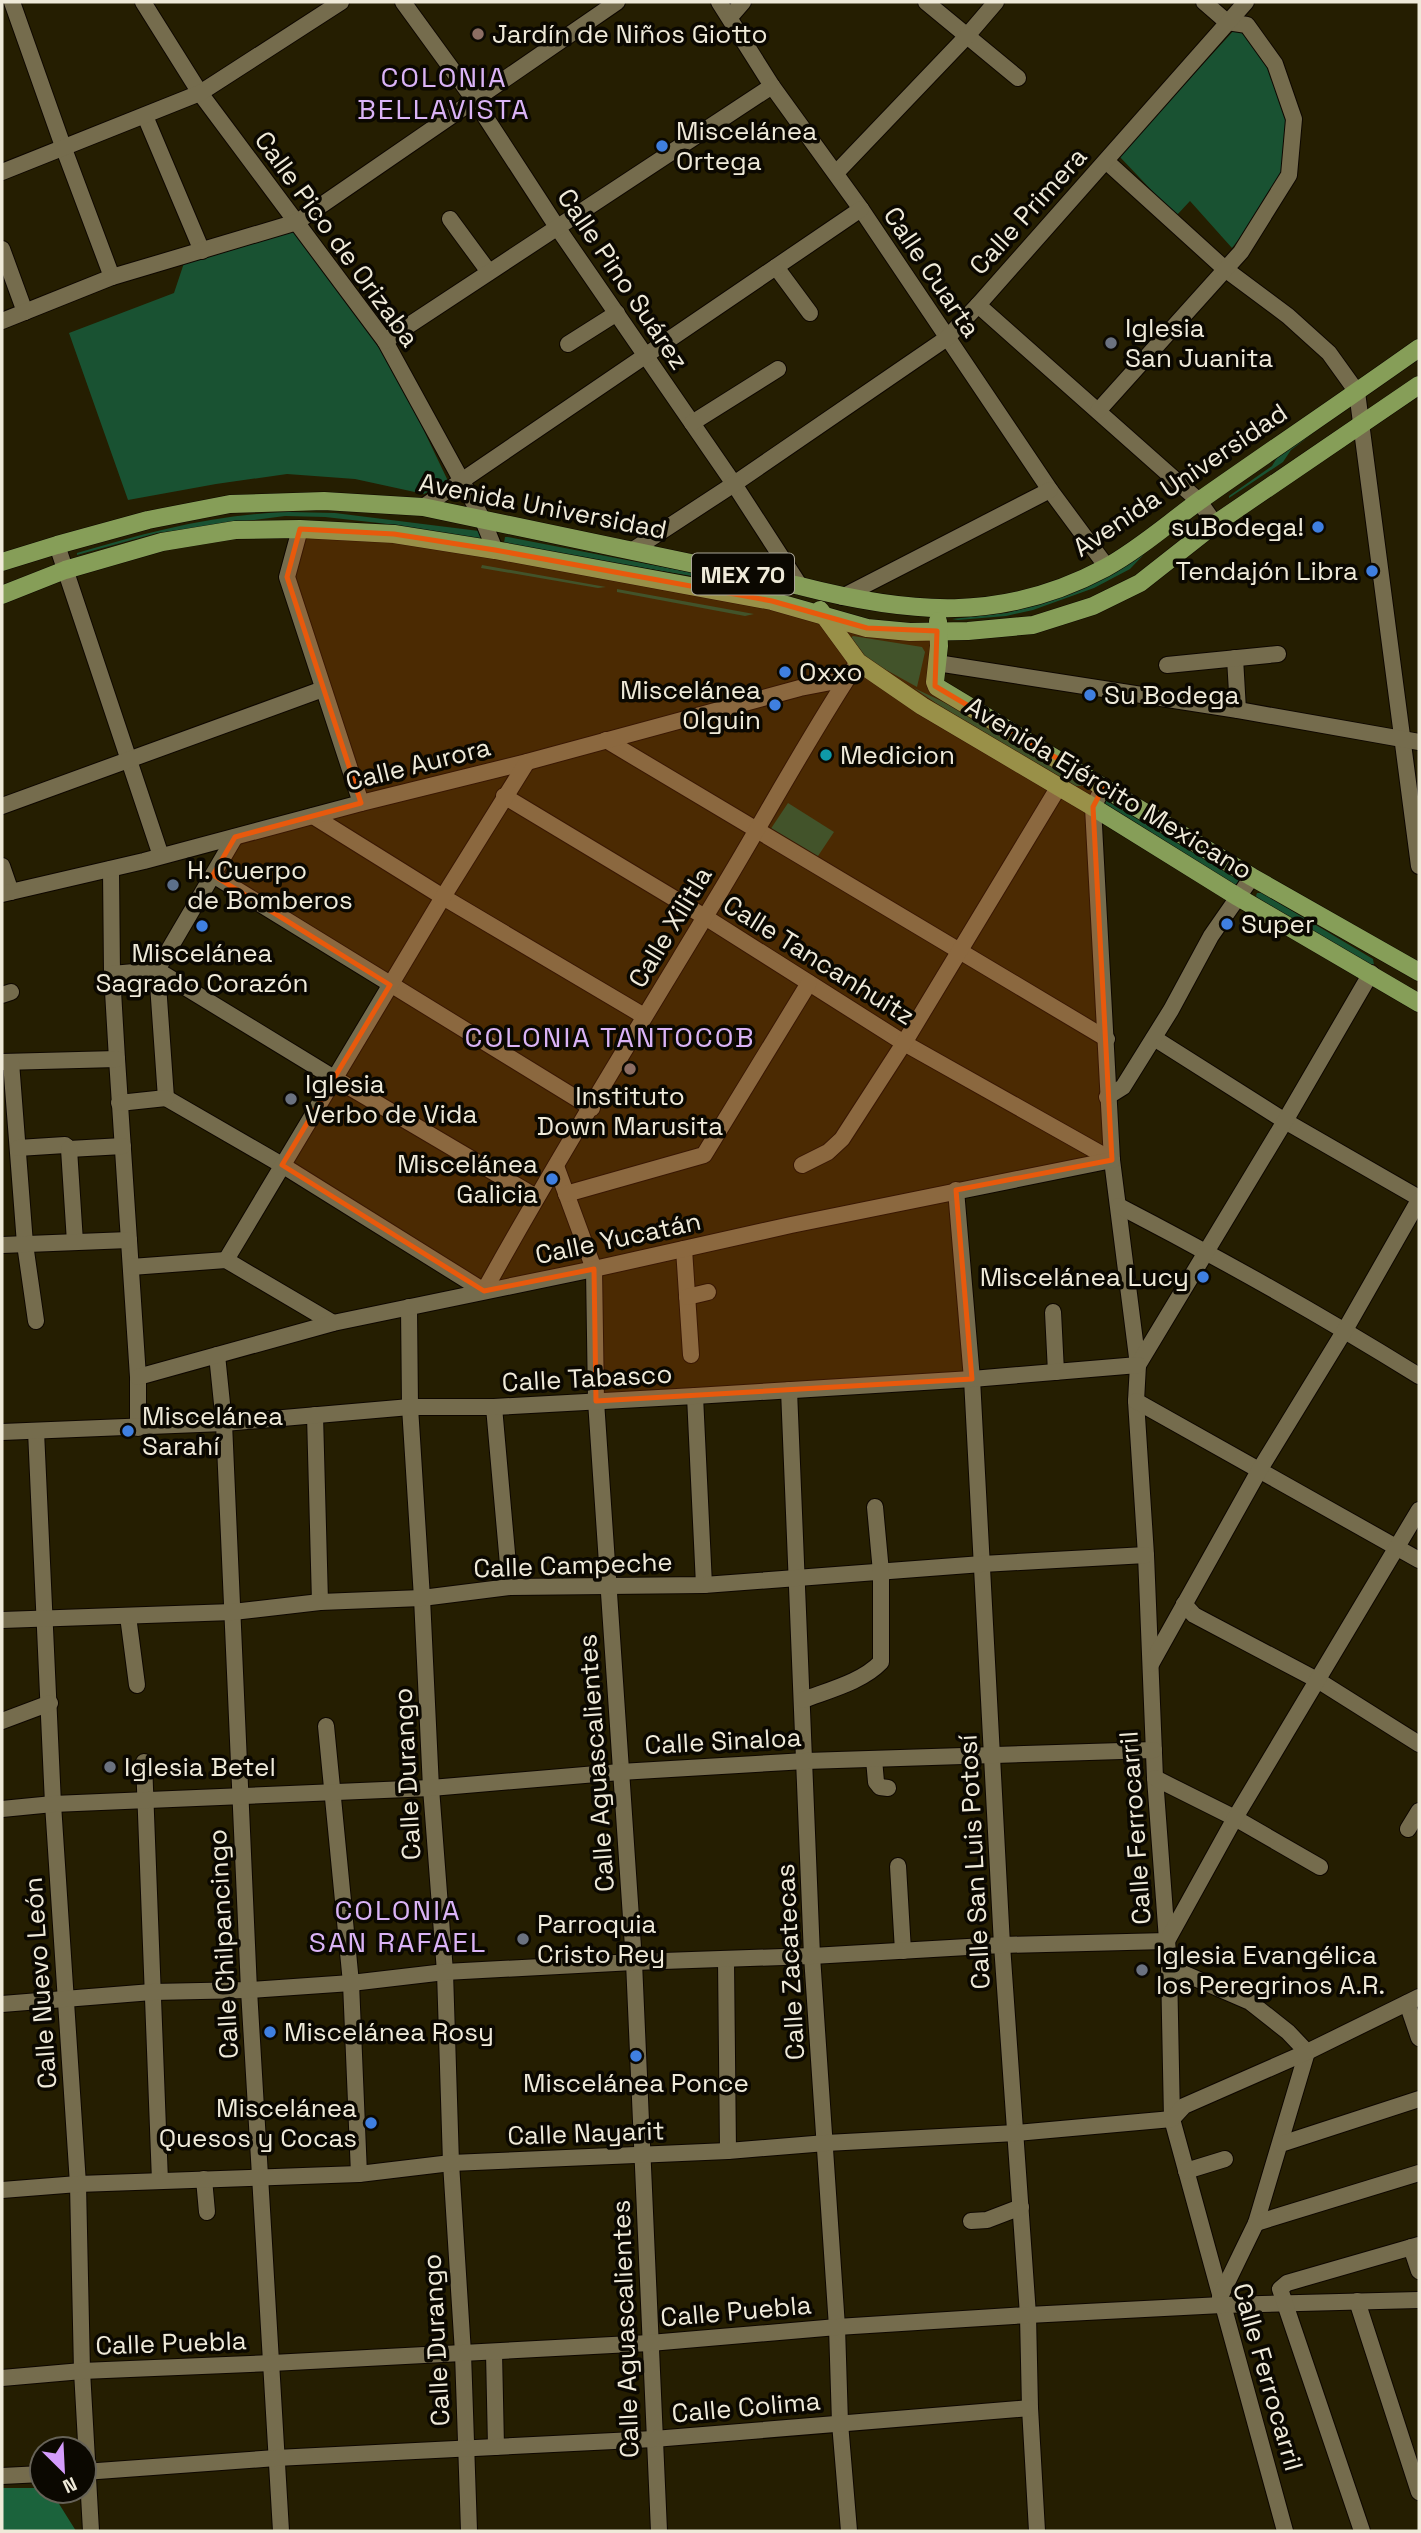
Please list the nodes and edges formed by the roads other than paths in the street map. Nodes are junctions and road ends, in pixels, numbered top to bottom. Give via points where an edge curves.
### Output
1 (12, 2) edge
2 (143, 2) edge
3 (341, 2) edge
4 (403, 2) edge
5 (617, 2) edge
6 (719, 2) edge
7 (743, 2) edge
8 (926, 2) edge
9 (996, 2) edge
10 (1204, 2) edge
11 (1245, 2) edge
12 (730, 17) junction
13 (1227, 23) junction
14 (966, 37) junction
15 (1018, 78) dead end
16 (772, 86) junction
17 (200, 93) junction
18 (475, 101) junction
19 (145, 116) junction
20 (64, 149) junction
21 (1106, 161) junction
22 (2, 172) edge
23 (836, 173) junction
24 (860, 209) junction
25 (450, 219) dead end
26 (297, 222) junction
27 (557, 227) junction
28 (2, 249) edge
29 (202, 251) junction
30 (776, 267) junction
31 (1225, 269) junction
32 (489, 272) junction
33 (112, 277) junction
34 (978, 305) junction
35 (25, 312) junction
36 (617, 313) junction
37 (810, 313) dead end
38 (2, 321) edge
39 (947, 338) junction
40 (385, 341) junction
41 (568, 344) dead end
42 (1419, 348) edge
43 (646, 355) junction
44 (778, 369) dead end
45 (1419, 385) edge
46 (1357, 392) junction
47 (1098, 411) junction
48 (692, 423) junction
49 (1361, 424) junction
50 (461, 482) junction
51 (734, 484) junction
52 (1050, 490) junction
53 (1199, 501) junction
54 (423, 507) junction
55 (482, 518) junction
56 (1215, 524) junction
57 (300, 529) junction
58 (57, 545) junction
59 (495, 550) junction
60 (633, 550) junction
61 (2, 562) edge
62 (1107, 567) junction
63 (65, 570) junction
64 (800, 586) junction
65 (2, 595) edge
66 (842, 597) junction
67 (938, 610) junction
68 (823, 614) junction
69 (937, 631) junction
70 (1278, 654) dead end
71 (1235, 658) junction
72 (858, 662) junction
73 (937, 663) junction
74 (1167, 665) dead end
75 (846, 679) junction
76 (323, 689) junction
77 (1238, 710) junction
78 (606, 740) junction
79 (1412, 741) edge
80 (130, 760) junction
81 (527, 762) junction
82 (1104, 786) junction
83 (1058, 788) junction
84 (505, 796) junction
85 (362, 803) junction
86 (2, 806) edge
87 (1093, 807) junction
88 (313, 816) junction
89 (758, 829) junction
90 (235, 837) junction
91 (160, 856) junction
92 (2, 866) edge
93 (1419, 866) edge
94 (111, 869) junction
95 (213, 875) junction
96 (1252, 877) junction
97 (6, 893) edge
98 (443, 897) junction
99 (1238, 897) junction
100 (705, 917) junction
101 (958, 952) junction
102 (157, 970) junction
103 (1419, 972) edge
104 (1371, 973) junction
105 (112, 975) junction
106 (810, 984) junction
107 (390, 985) junction
108 (1419, 1003) edge
109 (644, 1016) junction
110 (1154, 1038) junction
111 (1107, 1039) junction
112 (904, 1044) junction
113 (117, 1059) junction
114 (6, 1062) edge
115 (334, 1078) junction
116 (1107, 1097) junction
117 (166, 1098) junction
118 (119, 1103) junction
119 (592, 1108) junction
120 (1285, 1121) junction
121 (122, 1146) junction
122 (18, 1148) junction
123 (69, 1149) junction
124 (1112, 1160) junction
125 (282, 1165) junction
126 (802, 1165) dead end
127 (556, 1166) junction
128 (956, 1190) junction
129 (566, 1194) junction
130 (536, 1197) junction
131 (1419, 1199) edge
132 (1119, 1206) junction
133 (129, 1240) junction
134 (75, 1242) junction
135 (26, 1244) junction
136 (2, 1245) edge
137 (684, 1249) junction
138 (1206, 1251) junction
139 (226, 1260) junction
140 (131, 1267) junction
141 (594, 1269) junction
142 (484, 1291) junction
143 (708, 1293) dead end
144 (687, 1297) junction
145 (409, 1307) junction
146 (1053, 1312) dead end
147 (36, 1321) dead end
148 (333, 1323) junction
149 (1345, 1330) junction
150 (217, 1355) junction
151 (691, 1355) dead end
152 (1138, 1365) junction
153 (1056, 1372) junction
154 (1419, 1376) edge
155 (138, 1377) junction
156 (972, 1379) junction
157 (789, 1390) junction
158 (695, 1396) junction
159 (596, 1401) junction
160 (1136, 1401) junction
161 (410, 1407) junction
162 (494, 1407) junction
163 (316, 1415) junction
164 (224, 1423) junction
165 (138, 1428) junction
166 (36, 1431) junction
167 (2, 1432) edge
168 (1260, 1469) junction
169 (875, 1507) dead end
170 (1419, 1510) edge
171 (1397, 1548) junction
172 (1146, 1555) junction
173 (1419, 1560) edge
174 (982, 1564) junction
175 (881, 1572) junction
176 (797, 1578) junction
177 (705, 1585) junction
178 (510, 1587) junction
179 (609, 1588) junction
180 (422, 1598) junction
181 (320, 1602) junction
182 (1184, 1604) junction
183 (233, 1612) junction
184 (128, 1616) junction
185 (46, 1619) junction
186 (2, 1620) edge
187 (1151, 1664) junction
188 (1319, 1681) junction
189 (137, 1685) dead end
190 (803, 1700) junction
191 (50, 1703) junction
192 (2, 1721) edge
193 (326, 1726) dead end
194 (1419, 1744) edge
195 (1154, 1750) junction
196 (993, 1755) junction
197 (874, 1759) junction
198 (806, 1761) junction
199 (144, 1762) dead end
200 (620, 1772) junction
201 (1155, 1778) junction
202 (431, 1788) junction
203 (888, 1788) dead end
204 (334, 1792) junction
205 (241, 1796) junction
206 (146, 1800) junction
207 (53, 1804) junction
208 (2, 1809) edge
209 (1419, 1811) edge
210 (1235, 1818) junction
211 (1408, 1829) dead end
212 (898, 1866) dead end
213 (1320, 1867) dead end
214 (1167, 1941) junction
215 (1002, 1945) junction
216 (903, 1951) junction
217 (812, 1956) junction
218 (726, 1960) junction
219 (634, 1962) junction
220 (1169, 1967) junction
221 (445, 1972) junction
222 (351, 1983) junction
223 (249, 1990) junction
224 (152, 1992) junction
225 (66, 1999) junction
226 (1413, 2000) edge
227 (2, 2004) edge
228 (1419, 2038) edge
229 (1307, 2052) junction
230 (1419, 2099) edge
231 (1172, 2119) junction
232 (1016, 2133) junction
233 (825, 2143) junction
234 (1281, 2144) junction
235 (728, 2151) junction
236 (642, 2157) junction
237 (1225, 2159) dead end
238 (451, 2163) junction
239 (1186, 2171) junction
240 (1419, 2173) edge
241 (359, 2174) junction
242 (260, 2177) junction
243 (204, 2179) junction
244 (160, 2181) junction
245 (78, 2184) junction
246 (2, 2190) edge
247 (1021, 2207) junction
248 (207, 2212) dead end
249 (971, 2221) dead end
250 (1256, 2223) junction
251 (1415, 2246) edge
252 (1419, 2271) edge
253 (1419, 2300) edge
254 (1221, 2301) junction
255 (1357, 2301) junction
256 (1285, 2304) junction
257 (1028, 2315) junction
258 (837, 2327) junction
259 (649, 2343) junction
260 (494, 2351) junction
261 (463, 2353) junction
262 (272, 2363) junction
263 (82, 2371) junction
264 (2, 2378) edge
265 (1030, 2408) junction
266 (840, 2423) junction
267 (85, 2435) edge
268 (654, 2440) junction
269 (496, 2447) junction
270 (466, 2449) junction
271 (276, 2458) junction
272 (98, 2471) edge
273 (28, 2475) edge
274 (2, 2476) edge
275 (1419, 2492) edge
276 (89, 2505) edge
277 (91, 2531) edge
278 (281, 2531) edge
279 (470, 2531) edge
280 (659, 2531) edge
281 (849, 2531) edge
282 (1037, 2531) edge
283 (1285, 2531) edge
284 (1362, 2531) edge

1 - 20 street
2 - 17 street, Calle Pico de Orizaba
3 - 17 street
4 - 18 street, Calle Pino Suárez
5 - 18 street
6 - 12 street, Calle Cuarta
7 - 12 street
8 - 14 street
9 - 14 street
10 - 13 street
11 - 13 street, Calle Primera
12 - 16 street, Calle Cuarta
13 - 21 street, Calle Primera
13 - 31 street via 1247,25 1275,64 1294,119 1289,175 1241,252
14 - 15 street
14 - 23 street
16 - 23 street, Calle Cuarta
16 - 27 street
17 - 19 street
17 - 26 street, Calle Pico de Orizaba
18 - 26 street
18 - 27 street, Calle Pino Suárez
19 - 20 street
19 - 29 street
20 - 22 street
20 - 33 street
21 - 31 street
21 - 34 street, Calle Primera
23 - 24 street, Calle Cuarta
24 - 30 street
24 - 39 street, Calle Cuarta
25 - 32 street
26 - 29 street
26 - 40 street, Calle Pico de Orizaba
27 - 32 street
27 - 36 street, Calle Pino Suárez
28 - 35 street
29 - 33 street
30 - 37 street
30 - 43 street
31 - 46 street via 1329,353
31 - 47 street
32 - 40 street
33 - 35 street
34 - 39 street
34 - 47 street, Calle Primera
35 - 38 street
36 - 41 street
36 - 43 street, Calle Pino Suárez
39 - 51 street
39 - 52 street, Calle Cuarta
40 - 50 street, Calle Pico de Orizaba
42 - 46 main road, Avenida Universidad / MEX 70
43 - 48 street, Calle Pino Suárez
43 - 50 street
44 - 48 street
45 - 49 main road, Avenida Universidad / MEX 70
46 - 49 street
46 - 53 main road, Avenida Universidad / MEX 70
47 - 53 street, Calle Primera
48 - 51 street, Calle Pino Suárez
49 - 56 main road, Avenida Universidad / MEX 70
49 - 79 street
50 - 54 street
50 - 55 street, Calle Pico de Orizaba
51 - 60 street
51 - 64 street, Calle Pino Suárez
52 - 62 street, Calle Cuarta
52 - 66 street
53 - 56 street, Calle Primera
53 - 62 main road, Avenida Universidad / MEX 70
54 - 55 main road, Avenida Universidad / MEX 70
54 - 58 main road, Avenida Universidad / MEX 70 via 324,501 230,504
55 - 59 street, Calle Pico de Orizaba
55 - 60 main road, Avenida Universidad / MEX 70
56 - 69 main road, Avenida Universidad / MEX 70 via 1140,583 1093,606 1033,625
57 - 59 main road, Avenida Universidad / MEX 70 via 394,534
57 - 63 main road, Avenida Universidad / MEX 70 via 235,530 162,542
57 - 76 street via 287,577
58 - 61 main road, Avenida Universidad / MEX 70
58 - 63 street
59 - 68 main road, Avenida Universidad / MEX 70
60 - 64 main road, Avenida Universidad / MEX 70
62 - 67 main road, Avenida Universidad / MEX 70 via 1031,599
63 - 65 main road, Avenida Universidad / MEX 70
63 - 80 street
64 - 66 main road, Avenida Universidad / MEX 70
64 - 68 main road, Avenida Ejército Mexicano
66 - 67 main road, Avenida Universidad / MEX 70
67 - 69 main road, Avenida Ejército Mexicano
68 - 69 main road, Avenida Universidad / MEX 70 via 867,628
68 - 72 main road, Avenida Ejército Mexicano
69 - 73 main road, Avenida Ejército Mexicano
70 - 71 street
71 - 74 street
71 - 77 street
72 - 75 street, Calle Xilitla
72 - 83 main road, Avenida Ejército Mexicano
73 - 77 street
73 - 82 main road, Avenida Ejército Mexicano via 937,687
75 - 78 street, Calle Aurora
75 - 89 street, Calle Xilitla
76 - 80 street
76 - 85 street
77 - 79 street
78 - 81 street, Calle Aurora
78 - 89 street
79 - 93 street
80 - 86 street
80 - 91 street
81 - 84 street
81 - 85 street, Calle Aurora
82 - 87 street
82 - 96 main road, Avenida Ejército Mexicano
83 - 87 main road, Avenida Ejército Mexicano
83 - 101 street
84 - 98 street
84 - 100 street, Calle Tancanhuitz
85 - 88 street, Calle Aurora
87 - 99 main road, Avenida Ejército Mexicano
87 - 111 street
88 - 90 street, Calle Aurora
88 - 98 street
89 - 100 street, Calle Xilitla
89 - 101 street
90 - 91 street, Calle Aurora
90 - 95 street
91 - 94 street, Calle Aurora
92 - 97 street
94 - 97 street, Calle Aurora
94 - 105 street
95 - 102 street
95 - 107 street
96 - 99 street
96 - 103 main road, Avenida Ejército Mexicano
98 - 107 street
98 - 109 street
99 - 104 main road, Avenida Ejército Mexicano
99 - 110 street
100 - 106 street, Calle Tancanhuitz
100 - 109 street, Calle Xilitla
101 - 111 street
101 - 112 street
102 - 105 street
102 - 115 street
102 - 117 street
104 - 108 main road, Avenida Ejército Mexicano
104 - 120 street
105 - 113 street
106 - 112 street, Calle Tancanhuitz
106 - 129 street via 704,1155
107 - 115 street
107 - 119 street
109 - 119 street, Calle Xilitla
110 - 116 street via 1124,1087
110 - 120 street
111 - 116 street
112 - 124 street, Calle Tancanhuitz
112 - 126 street via 842,1139
113 - 114 street
113 - 118 street
114 - 122 street
115 - 125 street
115 - 130 street
116 - 124 street
117 - 118 street
117 - 125 street
118 - 121 street
119 - 127 street, Calle Xilitla
120 - 131 street
120 - 138 street
121 - 123 street
121 - 133 street
122 - 123 street via 65,1145
122 - 135 street
123 - 134 street
124 - 128 street, Calle Yucatán
124 - 132 street
125 - 139 street
125 - 142 street
127 - 129 street, Calle Aguascalientes
127 - 130 street, Calle Xilitla
128 - 137 street, Calle Yucatán
128 - 156 street, Calle San Luis Potosí
129 - 141 street, Calle Aguascalientes
130 - 142 street, Calle Xilitla
131 - 149 street
132 - 138 street
132 - 152 street
133 - 134 street
133 - 140 street
134 - 135 street
135 - 136 street
135 - 147 street
137 - 141 street, Calle Yucatán
137 - 144 street
138 - 149 street
138 - 152 street
139 - 140 street
139 - 148 street
140 - 155 street
141 - 142 street, Calle Yucatán
141 - 159 street, Calle Aguascalientes
142 - 145 street, Calle Yucatán
143 - 144 street
144 - 151 street
145 - 148 street, Calle Yucatán
145 - 161 street, Calle Durango
146 - 153 street
148 - 150 street, Calle Yucatán
149 - 154 street
149 - 168 street
150 - 155 street, Calle Yucatán
150 - 164 street, Calle Chilpancingo
152 - 153 street, Calle Tabasco
152 - 160 street
153 - 156 street, Calle Tabasco
155 - 165 street
156 - 157 street, Calle Tabasco
156 - 174 street, Calle San Luis Potosí
157 - 158 street, Calle Tabasco
157 - 176 street, Calle Zacatecas
158 - 159 street, Calle Tabasco
158 - 177 street
159 - 162 street, Calle Tabasco
159 - 179 street, Calle Aguascalientes
160 - 168 street
160 - 172 street, Calle Ferrocarril
161 - 162 street, Calle Tabasco
161 - 163 street, Calle Tabasco
161 - 180 street, Calle Durango
162 - 178 street
163 - 164 street, Calle Tabasco
163 - 181 street
164 - 165 street, Calle Tabasco
164 - 183 street, Calle Chilpancingo
165 - 166 street, Calle Tabasco
166 - 167 street, Calle Tabasco
166 - 185 street, Calle Nuevo León
168 - 171 street
168 - 182 street
169 - 175 street
170 - 171 street
171 - 173 street
171 - 188 street
172 - 174 street, Calle Campeche
172 - 187 street, Calle Ferrocarril
174 - 175 street, Calle Campeche
174 - 196 street, Calle San Luis Potosí
175 - 176 street, Calle Campeche
175 - 190 street via 881,1661 863,1675
176 - 177 street, Calle Campeche
176 - 190 street, Calle Zacatecas
177 - 179 street, Calle Campeche
178 - 179 street, Calle Campeche
178 - 180 street, Calle Campeche
179 - 200 street, Calle Aguascalientes
180 - 181 street, Calle Campeche
180 - 202 street, Calle Durango
181 - 183 street, Calle Campeche
182 - 187 street
182 - 188 street via 1194,1615
183 - 184 street, Calle Campeche
183 - 205 street, Calle Chilpancingo
184 - 185 street, Calle Campeche
184 - 189 street
185 - 186 street, Calle Campeche
185 - 191 street, Calle Nuevo León
187 - 195 street, Calle Ferrocarril
188 - 194 street
188 - 210 street
190 - 198 street, Calle Zacatecas
191 - 192 street
191 - 207 street, Calle Nuevo León
193 - 204 street
195 - 196 street, Calle Sinaloa
195 - 201 street, Calle Ferrocarril
196 - 197 street, Calle Sinaloa
196 - 215 street, Calle San Luis Potosí
197 - 198 street, Calle Sinaloa
197 - 203 street via 876,1782
198 - 200 street, Calle Sinaloa
198 - 217 street, Calle Zacatecas
199 - 206 street
200 - 202 street, Calle Sinaloa
200 - 219 street, Calle Aguascalientes
201 - 210 street
201 - 214 street, Calle Ferrocarril
202 - 204 street, Calle Sinaloa
202 - 221 street, Calle Durango
204 - 205 street, Calle Sinaloa
204 - 222 street
205 - 206 street, Calle Sinaloa
205 - 223 street, Calle Chilpancingo
206 - 207 street, Calle Sinaloa
206 - 224 street
207 - 208 street, Calle Sinaloa
207 - 225 street, Calle Nuevo León
209 - 211 street
210 - 213 street
210 - 214 street
212 - 216 street
214 - 215 street
214 - 220 street, Calle Ferrocarril
215 - 216 street
215 - 232 street, Calle San Luis Potosí
216 - 217 street
217 - 218 street
217 - 233 street, Calle Zacatecas
218 - 219 street
218 - 235 street
219 - 221 street
219 - 236 street, Calle Aguascalientes
220 - 229 street via 1250,2002
220 - 231 street, Calle Ferrocarril
221 - 222 street
221 - 238 street, Calle Durango
222 - 223 street
222 - 241 street
223 - 224 street
223 - 242 street, Calle Chilpancingo
224 - 225 street
224 - 244 street
225 - 227 street
225 - 245 street, Calle Nuevo León
226 - 228 street
226 - 229 street
229 - 231 street via 1184,2106
229 - 234 street
230 - 234 street
231 - 232 street, Calle Nayarit
231 - 239 street, Calle Ferrocarril
232 - 233 street, Calle Nayarit
232 - 247 street, Calle San Luis Potosí
233 - 235 street, Calle Nayarit
233 - 258 street, Calle Zacatecas
234 - 250 street
235 - 236 street, Calle Nayarit
236 - 238 street, Calle Nayarit
236 - 259 street, Calle Aguascalientes
237 - 239 street
238 - 241 street, Calle Nayarit
238 - 261 street, Calle Durango
239 - 254 street, Calle Ferrocarril
240 - 250 street
241 - 242 street, Calle Nayarit
242 - 243 street, Calle Nayarit
242 - 262 street, Calle Chilpancingo
243 - 244 street, Calle Nayarit
243 - 248 street
244 - 245 street, Calle Nayarit
245 - 246 street, Calle Nayarit
245 - 263 street, Calle Nuevo León
247 - 249 street via 995,2218
247 - 257 street, Calle San Luis Potosí
250 - 254 street
251 - 252 street
251 - 256 street via 1287,2283 1280,2289
253 - 255 street, Calle Puebla
254 - 256 street, Calle Puebla
254 - 257 street, Calle Puebla
254 - 283 street, Calle Ferrocarril
255 - 256 street, Calle Puebla
255 - 275 street
256 - 284 street
257 - 258 street, Calle Puebla
257 - 265 street, Calle San Luis Potosí
258 - 259 street, Calle Puebla
258 - 266 street, Calle Zacatecas
259 - 260 street, Calle Puebla
259 - 268 street, Calle Aguascalientes
260 - 261 street, Calle Puebla
260 - 269 street
261 - 262 street, Calle Puebla
261 - 270 street, Calle Durango
262 - 263 street, Calle Puebla
262 - 271 street, Calle Chilpancingo
263 - 264 street, Calle Puebla
263 - 267 street, Calle Nuevo León
265 - 266 street, Calle Colima
265 - 282 street, Calle San Luis Potosí
266 - 268 street, Calle Colima
266 - 281 street, Calle Zacatecas
268 - 269 street, Calle Colima
268 - 280 street, Calle Aguascalientes
269 - 270 street, Calle Colima
270 - 271 street, Calle Colima
270 - 279 street, Calle Durango
271 - 272 street, Calle Colima
271 - 278 street, Calle Chilpancingo
273 - 274 street
276 - 277 street, Calle Nuevo León

